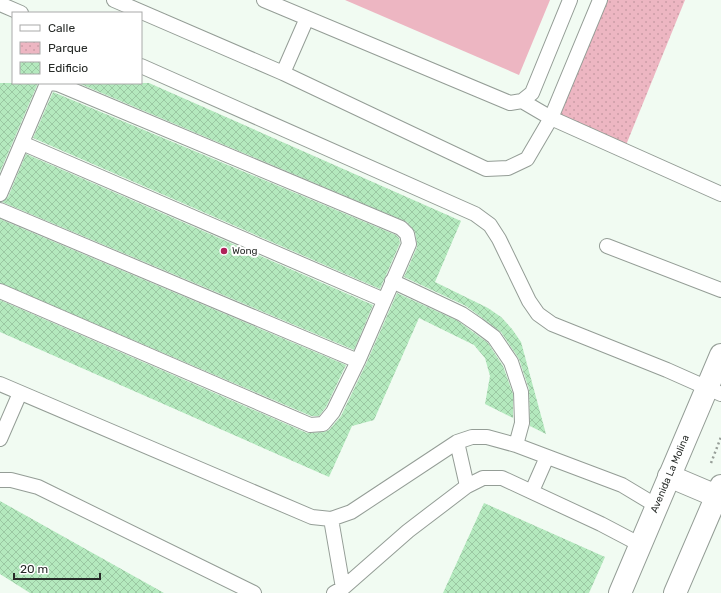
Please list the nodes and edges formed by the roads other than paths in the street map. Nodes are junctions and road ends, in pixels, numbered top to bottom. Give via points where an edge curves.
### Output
1 (114, 0) edge
2 (264, 0) edge
3 (570, 0) edge
4 (600, 0) edge
5 (0, 4) edge
6 (19, 12) edge
7 (142, 12) edge
8 (142, 12) edge
9 (307, 18) junction
10 (142, 66) edge
11 (283, 73) junction
12 (50, 84) edge
13 (55, 84) edge
14 (522, 101) junction
15 (551, 118) junction
16 (22, 143) junction
17 (0, 194) edge
18 (721, 194) edge
19 (0, 210) edge
20 (607, 246) dead end
21 (392, 281) junction
22 (721, 290) edge
23 (0, 291) edge
24 (384, 300) junction
25 (721, 355) edge
26 (358, 362) junction
27 (0, 384) edge
28 (714, 391) edge
29 (20, 393) junction
30 (0, 439) edge
31 (457, 442) junction
32 (516, 445) junction
33 (547, 457) junction
34 (669, 476) junction
35 (0, 480) edge
36 (467, 486) junction
37 (532, 491) junction
38 (720, 493) edge
39 (657, 506) junction
40 (330, 518) junction
41 (641, 545) junction
42 (339, 590) edge
43 (254, 593) edge
44 (620, 593) edge
45 (675, 593) edge

1 - 7 lane
2 - 9 lane
3 - 14 lane via 532,92
4 - 15 lane
5 - 6 lane
8 - 11 lane
9 - 11 lane
9 - 14 lane via 510,103
10 - 28 lane via 475,214 490,226 499,239 538,314 552,324
11 - 15 lane via 486,169 508,168 527,159
12 - 16 lane via 46,86
13 - 21 lane via 401,228 407,234 408,244
14 - 15 lane
15 - 18 lane
16 - 17 lane
16 - 24 lane
19 - 26 lane
20 - 22 lane
21 - 24 lane
21 - 32 lane via 462,314 494,337 511,362 521,392 522,423
23 - 26 lane via 310,425 324,424 333,412
24 - 26 lane
25 - 28 main road, Avenida La Molina
27 - 29 lane
28 - 34 main road, Avenida La Molina
29 - 30 lane
29 - 40 lane via 312,517
31 - 32 lane via 472,437 487,437
31 - 36 lane
31 - 40 lane via 351,512
32 - 33 lane
33 - 37 lane
33 - 39 lane via 622,485
34 - 38 main road
34 - 39 main road, Avenida La Molina
35 - 43 lane via 38,487
36 - 37 lane via 483,478 502,478
36 - 42 lane via 408,531
37 - 41 lane
38 - 45 main road
39 - 41 main road, Avenida La Molina
40 - 42 lane
41 - 44 main road, Avenida La Molina

